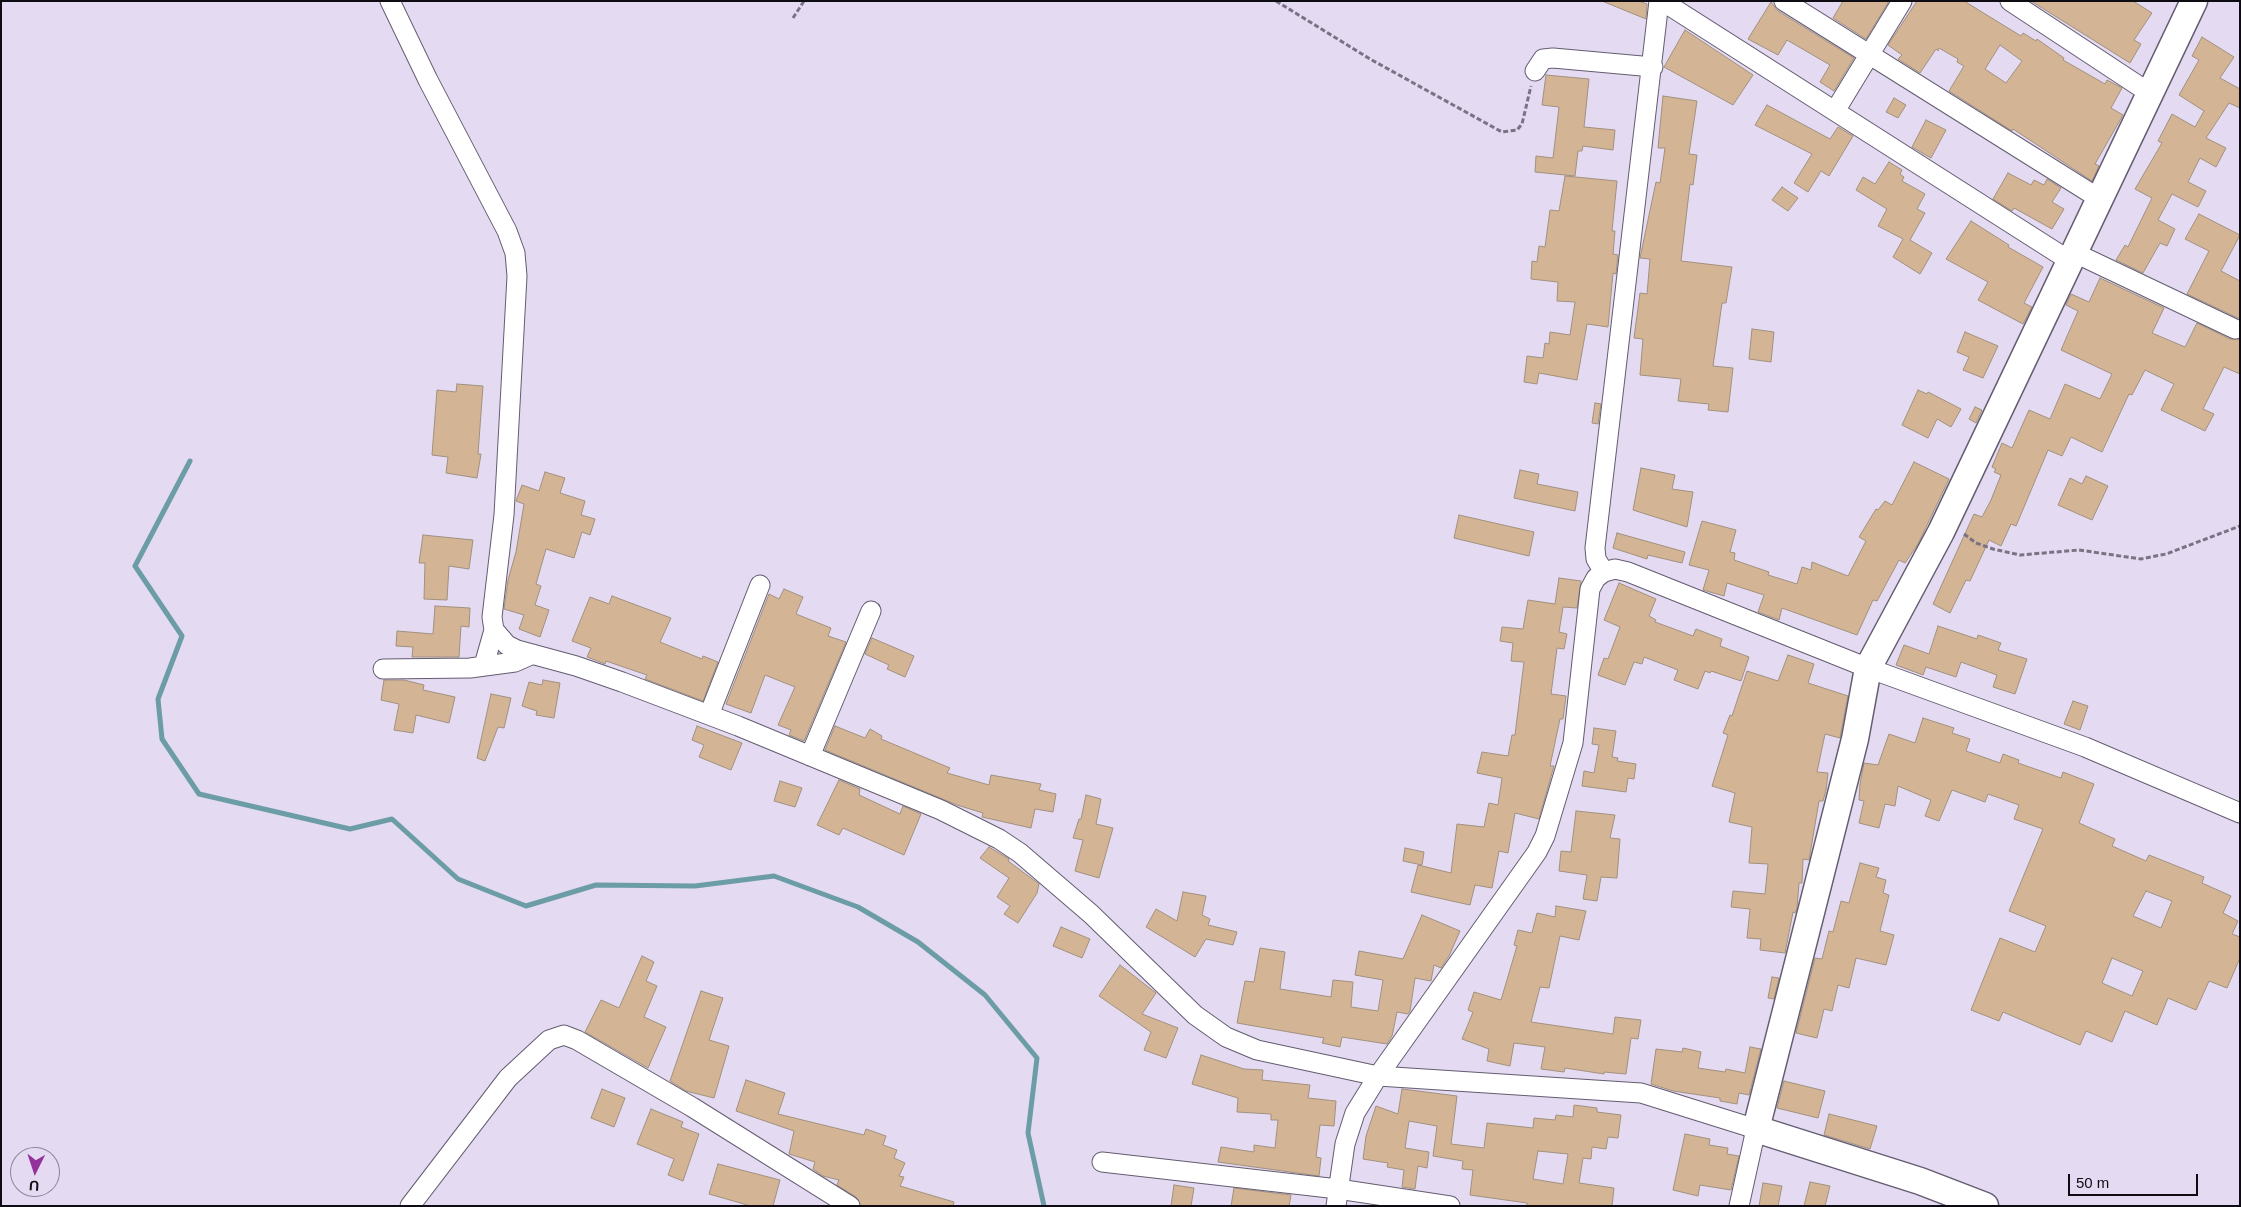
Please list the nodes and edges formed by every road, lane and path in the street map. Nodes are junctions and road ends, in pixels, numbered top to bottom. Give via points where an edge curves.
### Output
1 (390, 1) edge
2 (804, 1) edge
3 (1276, 1) edge
4 (1658, 1) edge
5 (1662, 1) edge
6 (1784, 1) edge
7 (1902, 1) edge
8 (2010, 1) edge
9 (2194, 1) edge
10 (793, 18) dead end
11 (1870, 54) junction
12 (1652, 67) junction
13 (1535, 71) joint
14 (2151, 94) junction
15 (1835, 111) junction
16 (2100, 199) junction
17 (2072, 257) junction
18 (2235, 329) dead end
19 (2240, 526) edge
20 (1941, 532) junction
21 (1604, 572) junction
22 (760, 586) dead end
23 (870, 611) dead end
24 (494, 630) junction
25 (533, 654) junction
26 (484, 665) junction
27 (384, 668) dead end
28 (1868, 668) junction
29 (709, 715) junction
30 (810, 756) junction
31 (2240, 813) edge
32 (1378, 1076) junction
33 (1756, 1129) junction
34 (1102, 1162) dead end
35 (1337, 1197) edge
36 (410, 1206) edge
37 (850, 1206) edge
38 (1450, 1206) edge
39 (1739, 1206) edge
40 (1985, 1206) edge

1 - 24 street via 507,230 514,253 517,276 515,325 504,516 493,599
2 - 10 path
3 - 13 path via 1502,132 1517,130 1522,124
4 - 12 street
5 - 15 street
6 - 11 street
7 - 11 street
8 - 14 street
9 - 14 street
11 - 15 street
11 - 16 street
12 - 13 street via 1553,58 1543,59
12 - 21 street via 1595,548 1596,559
14 - 16 street
15 - 17 street
16 - 17 street
17 - 18 street
17 - 20 street
19 - 20 path via 2166,554 2141,559 2078,550 2020,555
20 - 28 street
21 - 28 street via 1615,569 1628,572
21 - 32 street via 1590,589 1573,743 1537,852
22 - 29 street
23 - 30 street
24 - 25 street via 507,645
24 - 26 street
25 - 26 street via 515,662
25 - 29 street via 585,669
26 - 27 street via 470,668
28 - 31 street via 2085,747
28 - 33 street via 1855,740
29 - 30 street
30 - 32 street via 941,810 1020,853 1120,940 1195,1015 1226,1037 1257,1050
32 - 33 street via 1641,1093
32 - 35 street via 1355,1113 1345,1144
33 - 39 street
33 - 40 street via 1920,1181
34 - 35 street
35 - 38 street
36 - 37 street via 508,1078 549,1040 564,1035 692,1107

